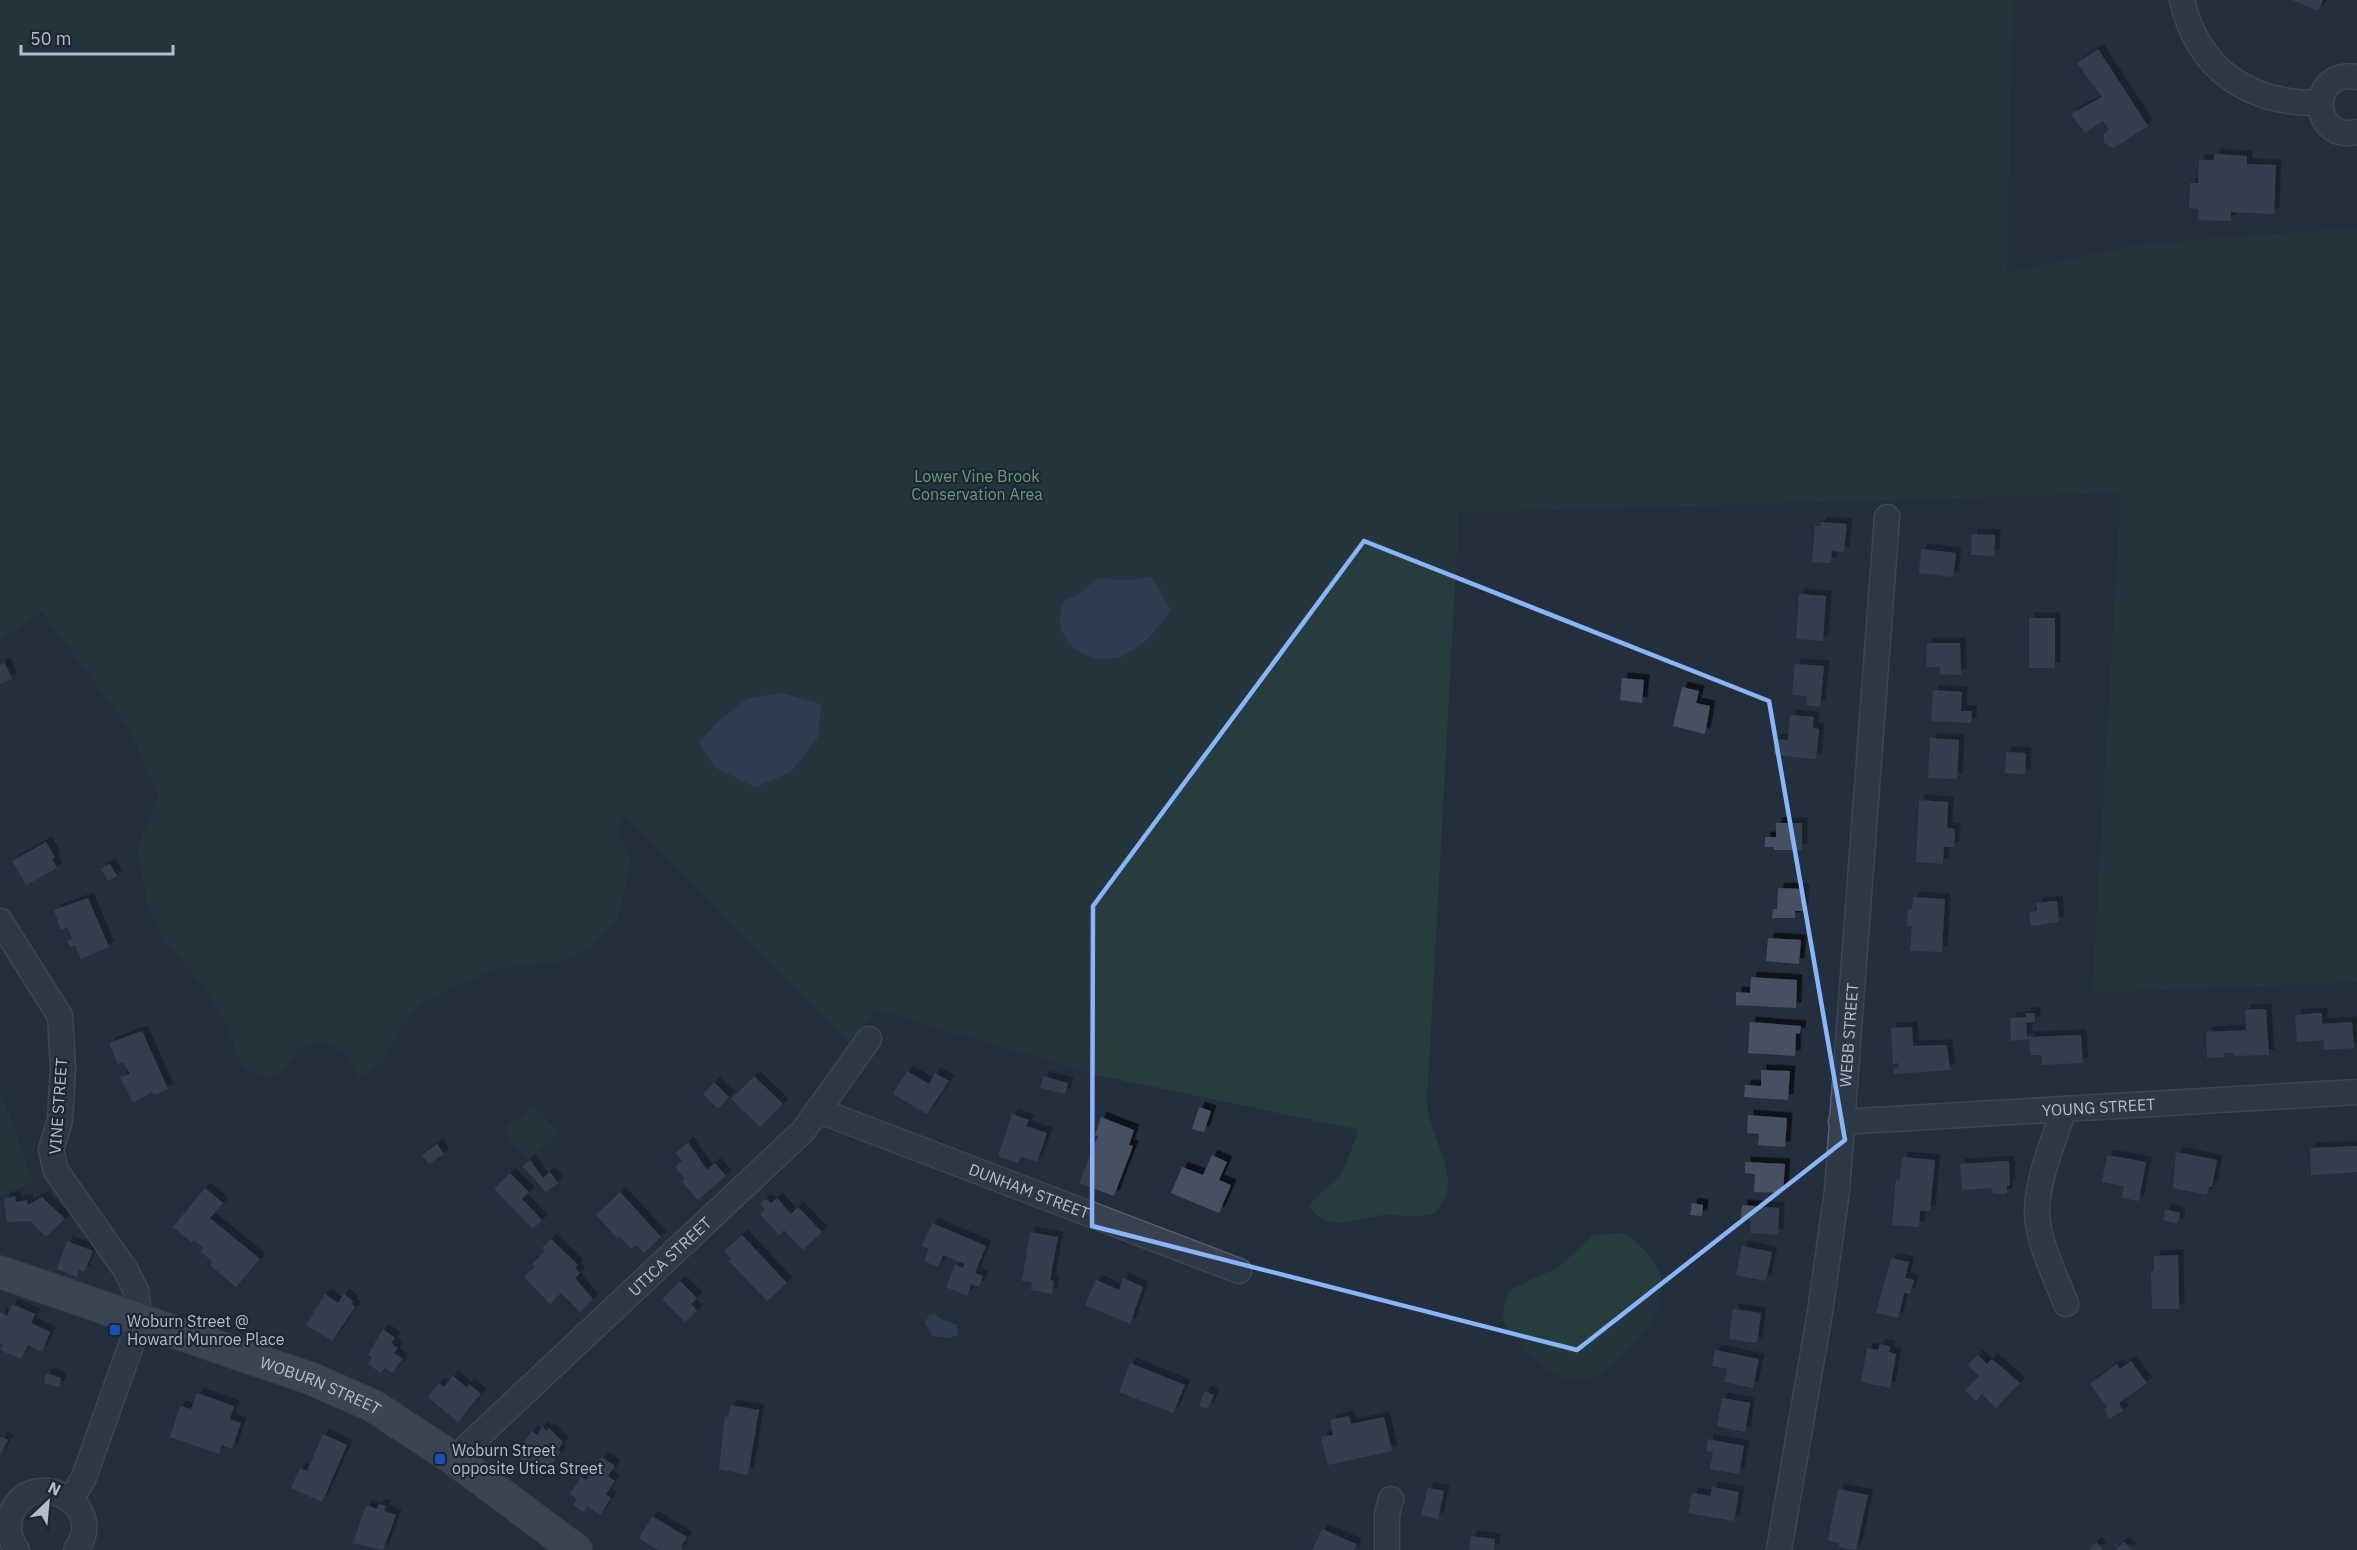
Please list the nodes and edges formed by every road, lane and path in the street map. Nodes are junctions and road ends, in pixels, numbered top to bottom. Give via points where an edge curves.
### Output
1 (2182, 0) edge
2 (2357, 77) edge
3 (2320, 103) junction
4 (2357, 132) edge
5 (1887, 517) dead end
6 (0, 921) edge
7 (869, 1039) dead end
8 (2357, 1092) edge
9 (2064, 1109) junction
10 (820, 1111) junction
11 (1841, 1122) junction
12 (1239, 1271) dead end
13 (0, 1272) edge
14 (2066, 1304) dead end
15 (140, 1320) junction
16 (454, 1459) junction
17 (1391, 1499) dead end
18 (71, 1500) junction
19 (17, 1550) edge
20 (76, 1550) edge
21 (576, 1550) edge
22 (1387, 1550) edge
23 (1779, 1550) edge

1 - 3 street via 2202,51 2230,78 2270,97
2 - 3 street via 2345,76 2330,83
3 - 4 street via 2331,128 2342,133
5 - 11 street, WEBB STREET
6 - 15 street, VINE STREET via 60,1016 60,1120 51,1150 56,1171 125,1269 136,1291
7 - 10 street, UTICA STREET
8 - 9 street, YOUNG STREET
9 - 11 street, YOUNG STREET
9 - 14 street via 2042,1180 2037,1211 2042,1241
10 - 12 street, DUNHAM STREET
10 - 16 street, UTICA STREET
11 - 23 street, WEBB STREET via 1837,1191 1820,1312
13 - 15 main road, WOBURN STREET
15 - 16 main road, WOBURN STREET via 327,1384 379,1409
15 - 18 street via 84,1477
16 - 21 main road, WOBURN STREET
17 - 22 street
18 - 19 street via 53,1491 23,1498 11,1515 9,1526
18 - 20 street via 84,1526

